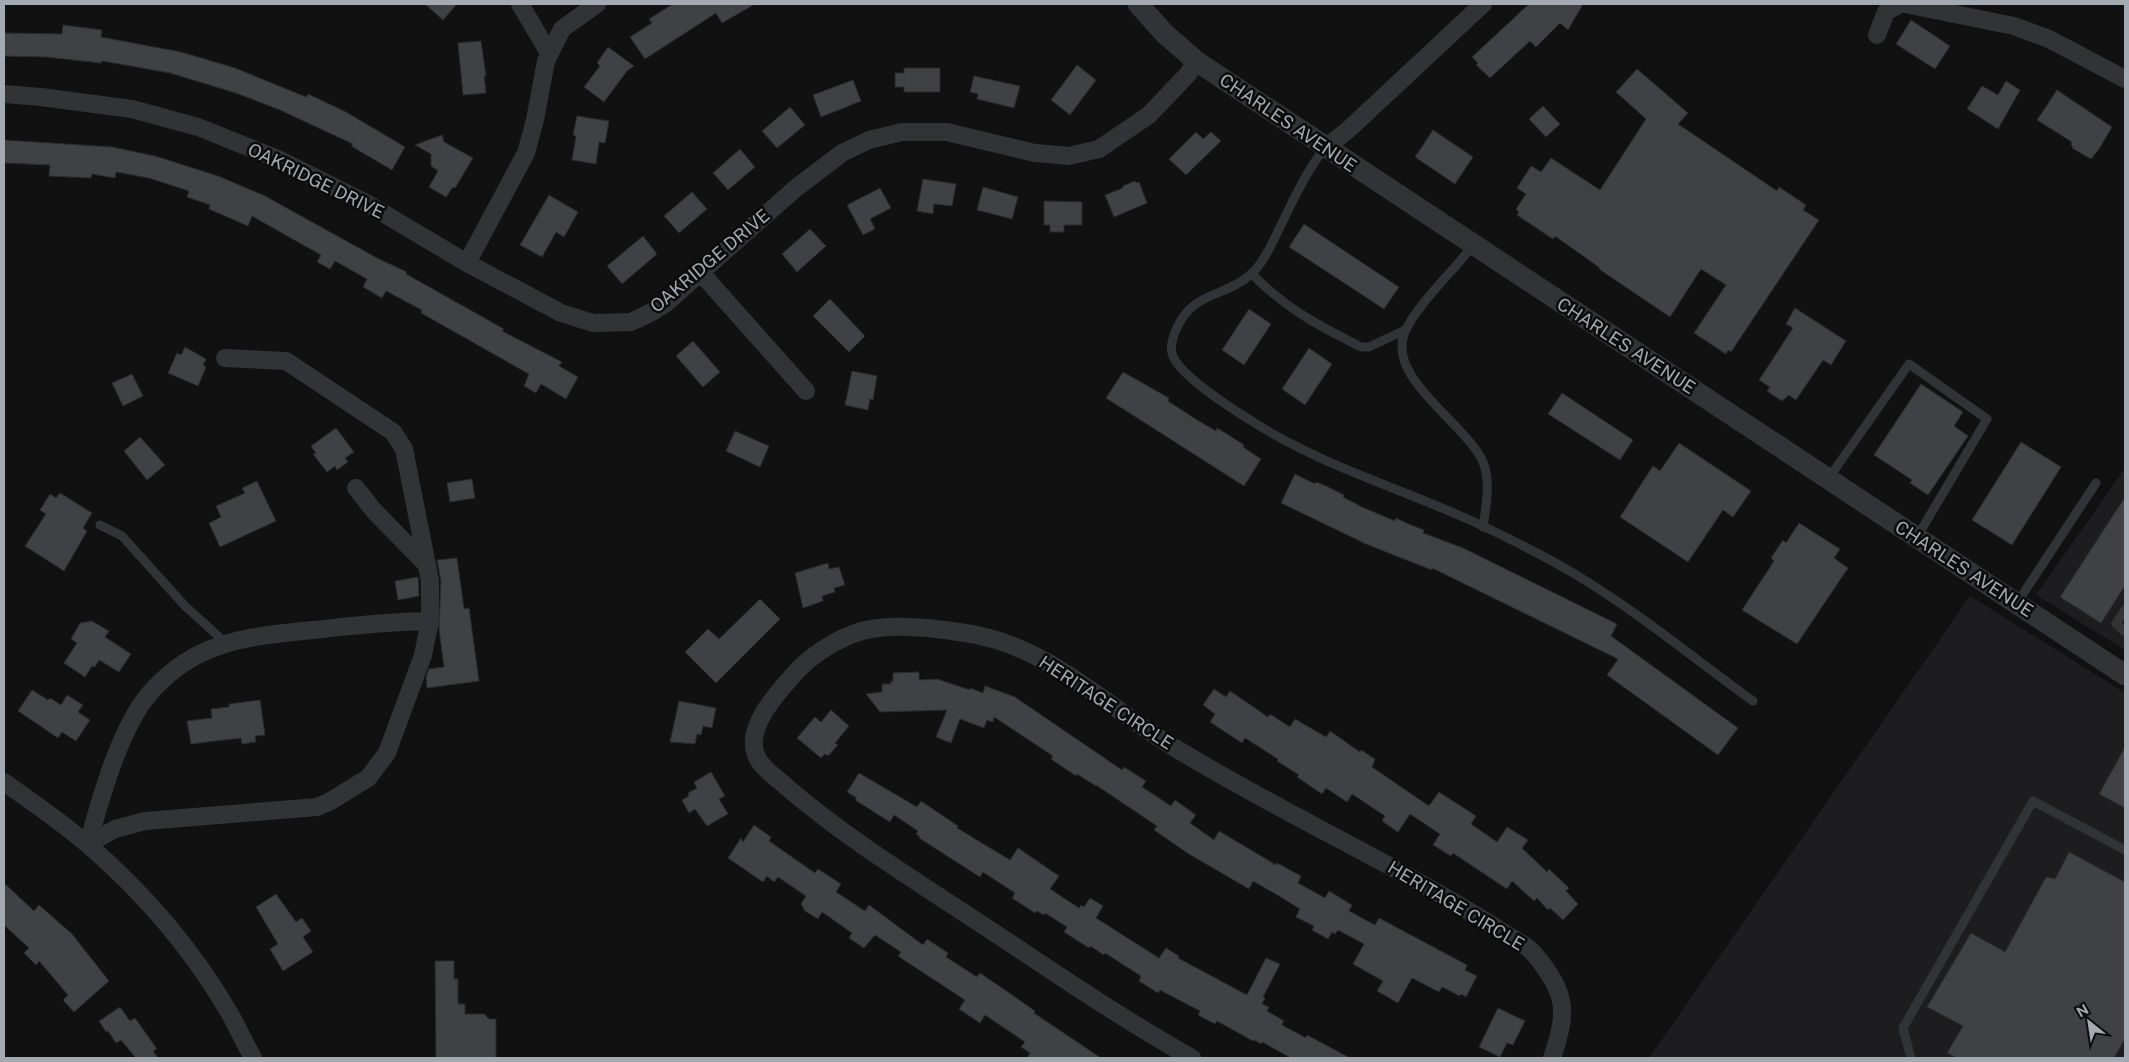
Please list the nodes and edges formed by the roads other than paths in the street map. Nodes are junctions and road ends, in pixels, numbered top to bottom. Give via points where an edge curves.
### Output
1 (520, 4) edge
2 (597, 4) edge
3 (1138, 4) edge
4 (1483, 4) edge
5 (1900, 4) edge
6 (1905, 4) edge
7 (1877, 35) dead end
8 (549, 53) junction
9 (1196, 62) junction
10 (2125, 80) edge
11 (4, 94) edge
12 (1325, 148) junction
13 (1473, 245) junction
14 (467, 264) junction
15 (701, 273) junction
16 (1252, 274) junction
17 (1405, 330) junction
18 (225, 358) dead end
19 (806, 391) dead end
20 (1828, 479) junction
21 (2096, 483) dead end
22 (356, 488) dead end
23 (100, 525) dead end
24 (1484, 527) junction
25 (1917, 538) junction
26 (428, 565) junction
27 (2017, 604) junction
28 (2125, 610) edge
29 (430, 621) junction
30 (2125, 632) edge
31 (228, 644) junction
32 (2125, 675) edge
33 (1753, 701) dead end
34 (4, 782) edge
35 (88, 844) junction
36 (2125, 850) edge
37 (253, 1058) edge
38 (1192, 1058) edge
39 (1552, 1058) edge
40 (1911, 1058) edge

1 - 8 street
2 - 8 street via 562,28
3 - 9 street, CHARLES AVENUE
4 - 12 street
5 - 7 street via 1886,12
6 - 10 street via 2014,26 2049,39
8 - 14 street via 526,153
9 - 12 street, CHARLES AVENUE
9 - 15 street, OAKRIDGE DRIVE via 1149,115 1100,149 1069,156 1035,153 947,132 902,132 869,140 842,153 796,188
11 - 14 street, OAKRIDGE DRIVE via 132,109 198,127 278,158 366,203
12 - 13 street, CHARLES AVENUE
12 - 16 lane via 1309,168 1268,252
13 - 17 lane
13 - 20 street, CHARLES AVENUE
14 - 15 street, OAKRIDGE DRIVE via 561,313 593,323 631,322 650,314
15 - 19 street
16 - 17 lane via 1273,295 1309,320 1361,348
16 - 24 lane via 1204,298 1180,319 1172,338 1172,353 1183,372 1243,416 1291,445
17 - 24 lane via 1401,344 1403,357 1416,383 1471,441 1482,461 1486,471
18 - 26 street via 286,361 393,432 404,449
20 - 25 street, CHARLES AVENUE
20 - 25 lane via 1909,364 1987,419
21 - 27 lane
22 - 26 street via 375,512
23 - 31 lane via 122,536 185,606
24 - 33 lane via 1576,574
25 - 27 street, CHARLES AVENUE
26 - 29 street
27 - 32 street, CHARLES AVENUE
28 - 30 lane via 2116,624
29 - 31 street via 393,621 250,637
29 - 35 street via 423,654 387,753 368,778 316,807 145,821 115,829
31 - 35 street via 206,651 182,665 149,694 130,722 101,798
34 - 35 street
35 - 37 street via 145,900 191,956 230,1014
36 - 40 lane via 2033,801 1903,1028
38 - 39 street, HERITAGE CIRCLE via 1145,1032 875,854 815,811 761,764 754,750 761,718 772,699 801,666 819,651 862,631 887,628 968,633 1011,644 1053,664 1168,744 1480,917 1534,952 1556,985 1563,1008 1562,1029

